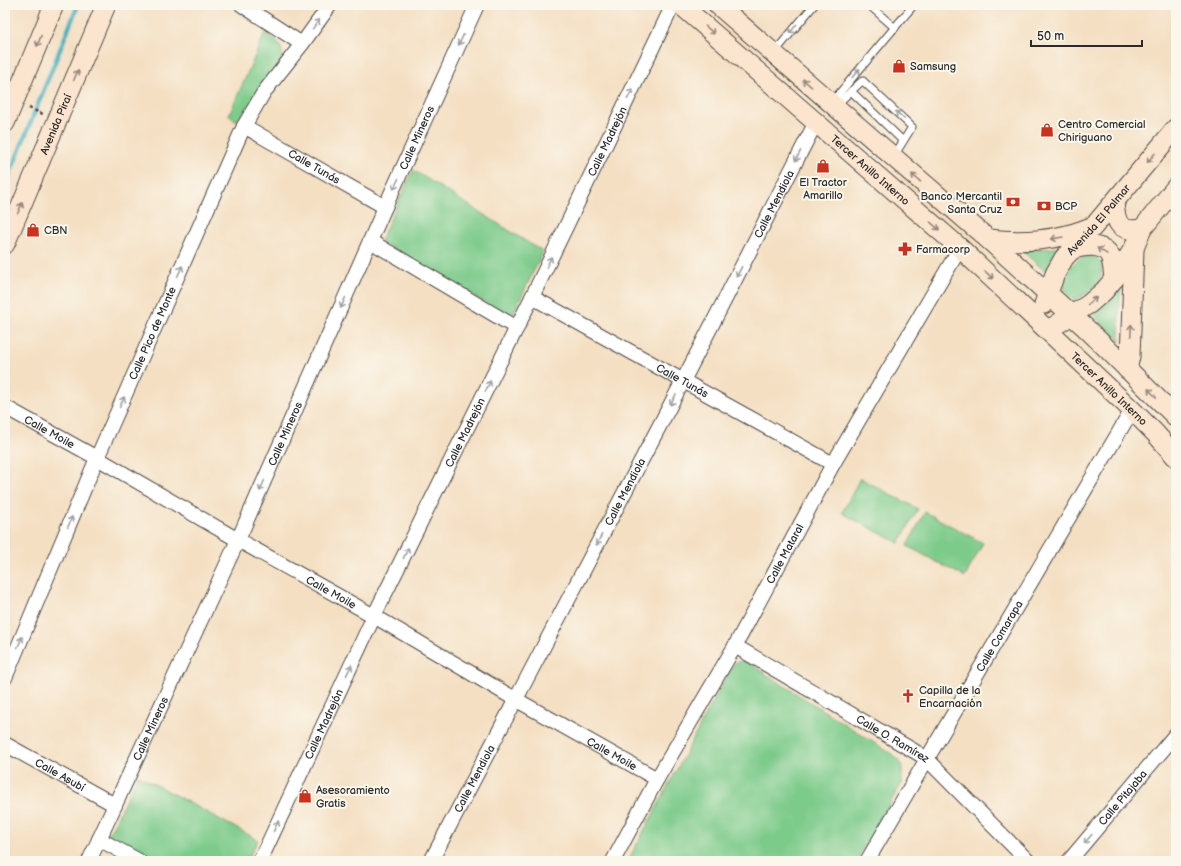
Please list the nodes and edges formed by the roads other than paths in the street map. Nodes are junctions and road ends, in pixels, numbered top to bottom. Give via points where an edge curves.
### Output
1 (53, 5) edge
2 (106, 5) edge
3 (242, 5) edge
4 (330, 5) edge
5 (477, 5) edge
6 (673, 5) edge
7 (681, 5) edge
8 (814, 5) edge
9 (869, 5) edge
10 (721, 6) edge
11 (912, 6) edge
12 (895, 28) junction
13 (302, 44) junction
14 (774, 54) junction
15 (851, 92) junction
16 (833, 105) junction
17 (816, 122) junction
18 (5, 123) edge
19 (244, 126) junction
20 (1176, 128) edge
21 (904, 141) junction
22 (893, 158) junction
23 (1176, 186) edge
24 (1114, 203) junction
25 (385, 207) junction
26 (1094, 226) junction
27 (1142, 229) junction
28 (988, 239) junction
29 (370, 242) junction
30 (5, 244) edge
31 (960, 248) junction
32 (1134, 248) junction
33 (1071, 250) junction
34 (1114, 279) junction
35 (1047, 294) junction
36 (532, 297) junction
37 (1072, 316) junction
38 (1043, 325) junction
39 (517, 328) junction
40 (1127, 369) junction
41 (683, 381) junction
42 (5, 407) edge
43 (1132, 410) junction
44 (1176, 417) edge
45 (1176, 429) edge
46 (1176, 457) edge
47 (97, 458) junction
48 (833, 464) junction
49 (238, 540) junction
50 (374, 616) junction
51 (735, 646) junction
52 (5, 678) edge
53 (514, 699) junction
54 (1176, 734) edge
55 (5, 744) edge
56 (926, 758) junction
57 (656, 779) junction
58 (115, 805) junction
59 (99, 839) junction
60 (89, 861) edge
61 (139, 861) edge
62 (260, 861) edge
63 (430, 861) edge
64 (613, 861) edge
65 (867, 861) edge
66 (1028, 861) edge
67 (1069, 861) edge

1 -> 18 main road
30 -> 2 main road, Avenida Piraí
3 - 13 street
13 -> 4 street, Calle Pico de Monte
5 -> 25 street, Calle Mineros
36 -> 6 street, Calle Madrejón
7 -> 17 main road, Tercer Anillo Interno
8 -> 14 lane
9 - 12 lane
10 - 14 main road
11 - 12 lane
16 -> 12 lane
13 - 19 street, Calle Pico de Monte via 264,92
16 -> 14 main road
15 - 16 lane
15 - 21 lane
21 -> 15 lane via 912,129 911,126 863,81
16 - 22 main road
17 -> 31 main road, Tercer Anillo Interno
17 -> 41 street, Calle Mendiola
19 - 25 street, Calle Tunás
47 -> 19 street, Calle Pico de Monte
20 -> 24 main road, Avenida El Palmar
21 - 22 lane
28 -> 22 main road
23 - 27 main road
24 - 26 main road, Avenida El Palmar
24 - 27 main road via 1118,222 1124,229
25 - 29 street, Calle Mineros
26 -> 28 main road via 1055,239
26 - 33 main road, Avenida El Palmar
27 - 32 main road
28 - 35 main road
29 - 39 street
29 -> 49 street, Calle Mineros
31 -> 38 main road, Tercer Anillo Interno
31 - 48 street, Calle Mataral
32 - 34 main road
40 -> 32 main road via 1130,357
34 -> 33 main road via 1110,256 1106,251 1090,246
33 - 35 main road, Avenida El Palmar via 1061,263
37 -> 34 main road via 1104,291
35 - 37 main road
35 - 38 main road, Avenida El Palmar
36 - 39 street, Calle Madrejón
36 - 41 street, Calle Tunás
37 - 38 main road
37 - 40 main road
38 - 43 main road, Tercer Anillo Interno
50 -> 39 street, Calle Madrejón
44 -> 40 main road
41 - 48 street, Calle Tunás
41 -> 53 street, Calle Mendiola
42 - 47 street, Calle Moile
43 - 45 main road via 1155,415
43 - 46 main road, Tercer Anillo Interno
43 - 56 street, Calle Comarapa
47 - 49 street, Calle Moile
52 -> 47 street, Calle Pico de Monte
48 - 51 street, Calle Mataral
49 - 50 street, Calle Moile
49 - 58 street, Calle Mineros
50 - 53 street, Calle Moile
62 -> 50 street, Calle Madrejón
51 - 56 street, Calle O. Ramírez
51 - 57 street, Calle Mataral
53 - 57 street, Calle Moile
53 - 63 street, Calle Mendiola
54 -> 67 street, Calle Pitajaba
55 - 58 street, Calle Asubí
56 - 65 street, Calle Comarapa
56 - 66 street, Calle O. Ramírez
57 - 64 street, Calle Mataral
58 - 59 street, Calle Mineros
59 - 60 street, Calle Mineros
59 - 61 street

